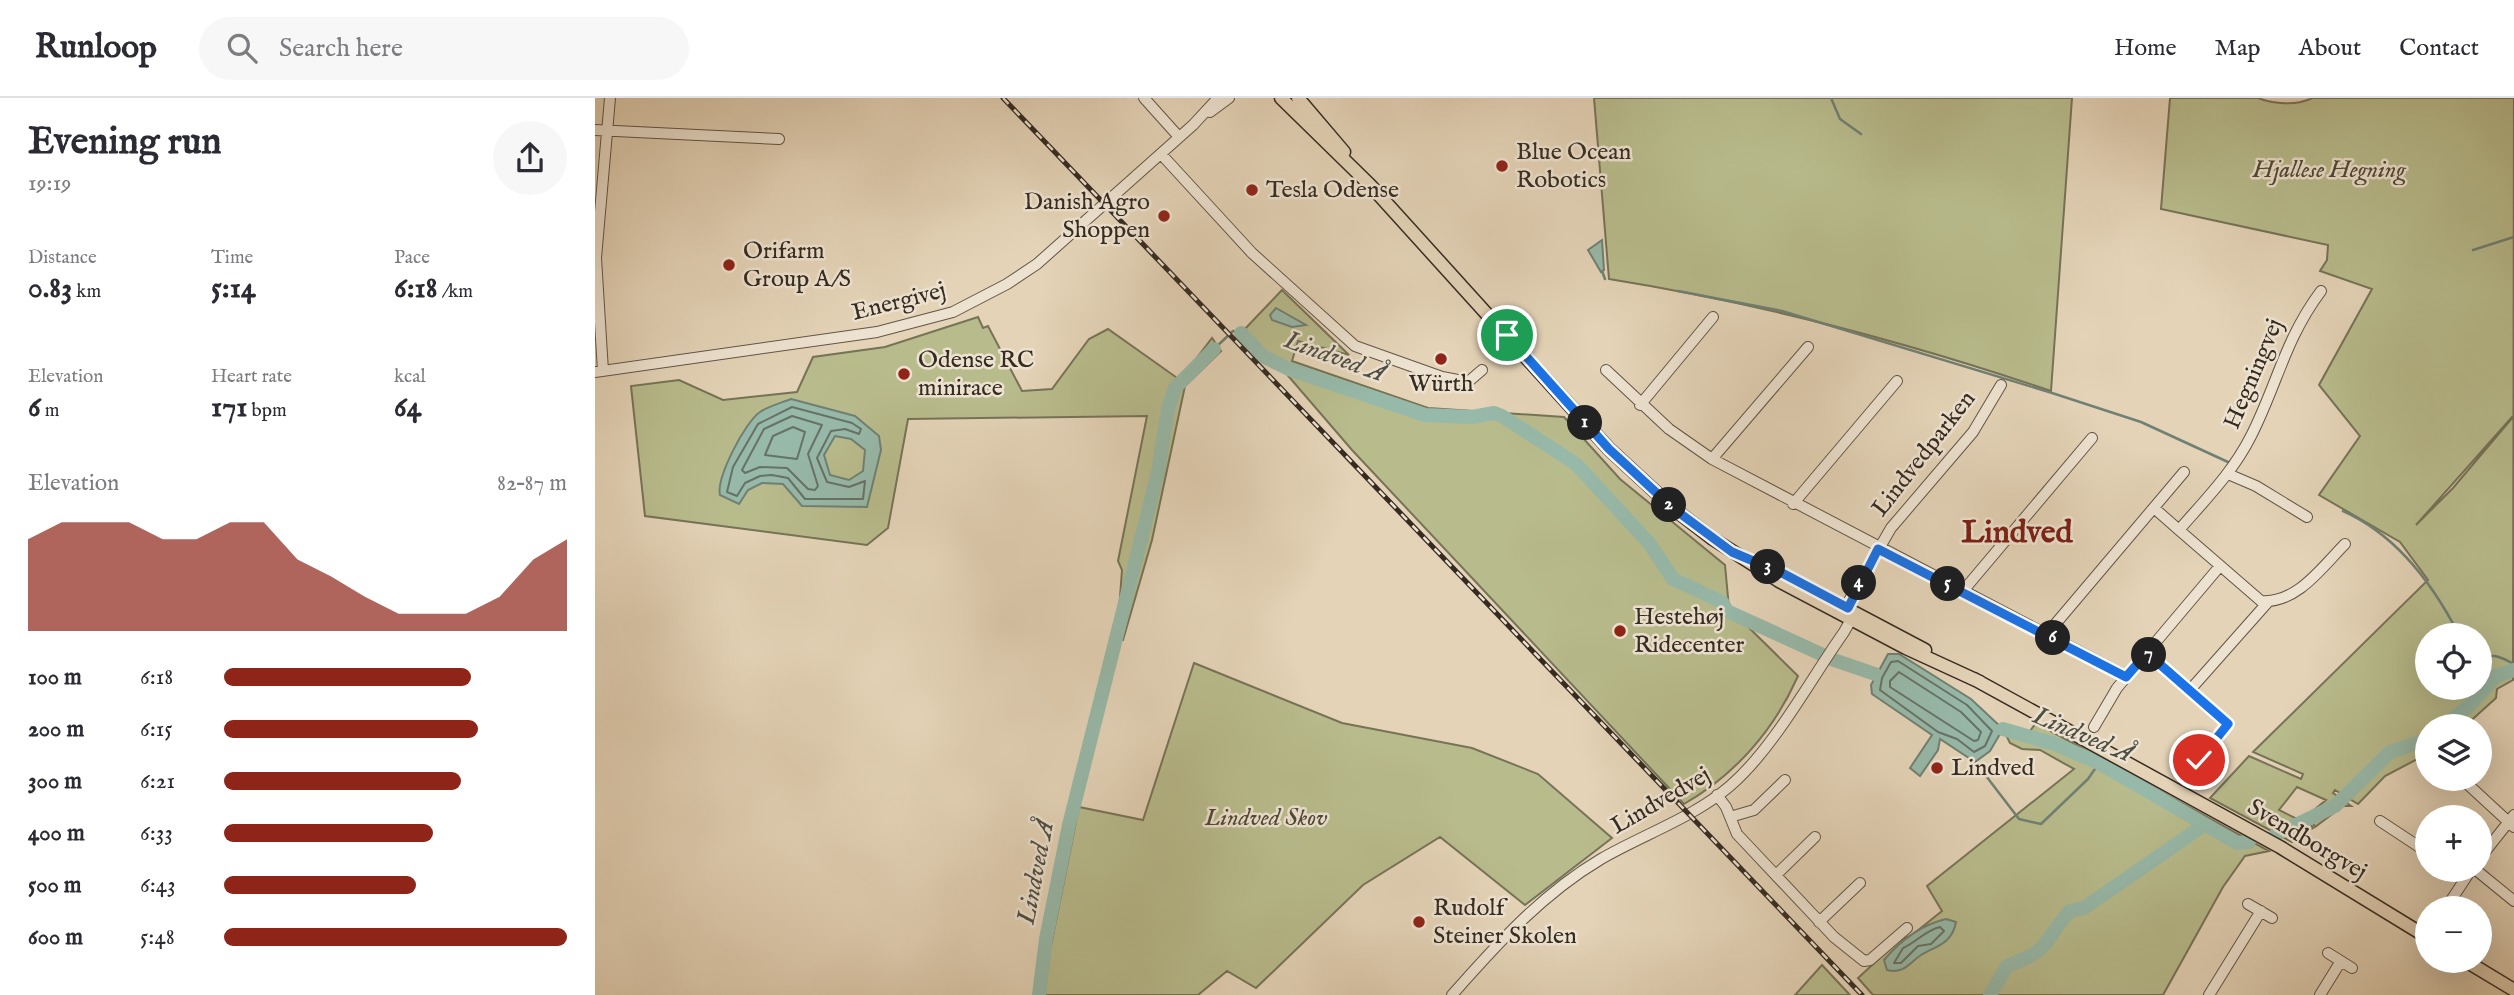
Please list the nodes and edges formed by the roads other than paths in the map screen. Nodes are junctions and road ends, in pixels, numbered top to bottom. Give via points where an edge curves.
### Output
1 (610, 98) edge
2 (1144, 98) edge
3 (1218, 98) edge
4 (1229, 98) edge
5 (1281, 98) edge
6 (1291, 98) edge
7 (1298, 98) edge
8 (1193, 125) junction
9 (595, 130) edge
10 (607, 131) junction
11 (1179, 137) junction
12 (779, 139) dead end
13 (1339, 147) junction
14 (1161, 154) junction
15 (1370, 186) junction
16 (2321, 291) dead end
17 (1713, 317) dead end
18 (1808, 347) dead end
19 (1482, 370) dead end
20 (1606, 370) dead end
21 (599, 371) edge
22 (1896, 381) dead end
23 (2001, 384) dead end
24 (1640, 405) junction
25 (2092, 438) dead end
26 (1712, 460) junction
27 (2184, 472) dead end
28 (2228, 474) junction
29 (1793, 504) junction
30 (2154, 508) junction
31 (2307, 517) dead end
32 (2179, 530) junction
33 (2345, 544) dead end
34 (1878, 549) junction
35 (2220, 566) junction
36 (1963, 591) junction
37 (2268, 602) junction
38 (1849, 614) junction
39 (2046, 635) junction
40 (2147, 653) junction
41 (2126, 677) junction
42 (2190, 690) junction
43 (2094, 727) dead end
44 (2199, 760) dead end
45 (1785, 780) dead end
46 (2476, 791) edge
47 (1717, 795) junction
48 (1730, 817) junction
49 (2380, 821) dead end
50 (2512, 821) edge
51 (1815, 837) dead end
52 (2415, 844) edge
53 (2492, 844) edge
54 (1776, 875) junction
55 (2486, 882) edge
56 (1860, 883) dead end
57 (2514, 901) edge
58 (2248, 904) dead end
59 (2261, 911) junction
60 (2272, 918) dead end
61 (1819, 922) junction
62 (1907, 928) dead end
63 (2415, 930) edge
64 (2328, 953) dead end
65 (2341, 961) junction
66 (2352, 968) dead end
67 (2486, 973) edge
68 (2514, 990) edge
69 (1452, 995) edge
70 (2209, 995) edge
71 (2320, 995) edge

1 - 10 street
2 - 11 street
3 - 8 street, Energivej
4 - 8 street, Energivej
5 - 15 main road, Svendborgvej
6 - 13 main road
7 - 13 main road, Svendborgvej
8 - 11 street, Energivej
9 - 10 street
10 - 12 street
10 - 21 street via 596,258
11 - 14 street, Energivej
13 - 15 main road, Svendborgvej
14 - 19 street via 1252,253 1355,346 1468,382
14 - 21 street, Energivej via 1037,264 953,312 877,332
15 - 38 main road, Svendborgvej via 1628,468 1732,552 1784,574
16 - 28 street, Hegningvej via 2301,317 2253,432
17 - 24 street
18 - 26 street
20 - 24 street, Lindvedparken
22 - 29 street
23 - 34 street, Lindvedparken via 1973,432
24 - 26 street, Lindvedparken
25 - 36 street
26 - 29 street, Lindvedparken
27 - 30 street
28 - 31 street
28 - 32 street, Hegningvej
29 - 34 street, Lindvedparken
30 - 32 street
30 - 39 street
32 - 35 street
33 - 37 street via 2295,594
34 - 36 street, Lindvedparken
34 - 38 street, Lindvedparken
35 - 37 street
35 - 40 street
36 - 39 street, Lindvedparken
37 - 42 street
38 - 47 street, Lindvedvej via 1845,632 1747,769
38 - 63 main road, Svendborgvej via 1909,640 2280,847
39 - 41 street, Lindvedparken
40 - 41 street
40 - 42 street
41 - 43 street
42 - 44 street via 2228,724
45 - 48 street via 1753,810
46 - 50 street
47 - 48 street
47 - 69 street, Lindvedvej via 1563,885 1513,929
48 - 54 street via 1737,834
49 - 52 street
50 - 53 street
51 - 54 street
54 - 61 street
55 - 57 street
56 - 61 street
58 - 59 street
59 - 60 street
59 - 70 street
61 - 62 street via 1864,961
64 - 65 street
65 - 66 street
65 - 71 street
67 - 68 main road

